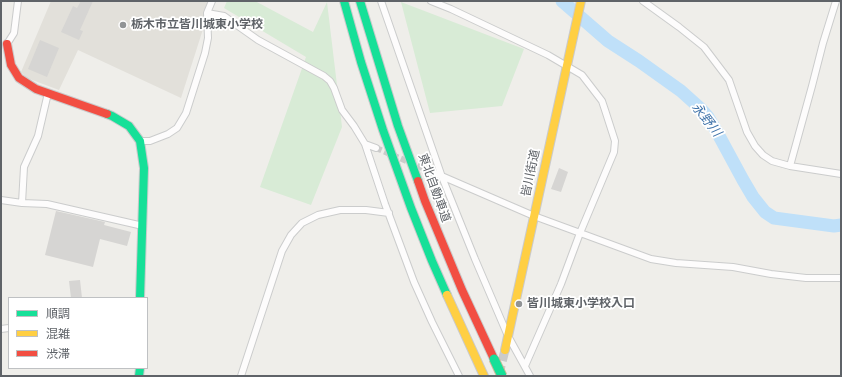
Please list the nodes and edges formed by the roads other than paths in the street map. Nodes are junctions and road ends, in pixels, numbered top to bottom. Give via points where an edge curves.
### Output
1 (18, 1) edge
2 (212, 1) edge
3 (344, 1) edge
4 (360, 1) edge
5 (381, 1) edge
6 (431, 1) edge
7 (581, 1) edge
8 (643, 1) edge
9 (836, 1) edge
10 (207, 13) junction
11 (7, 44) joint
12 (567, 64) junction
13 (48, 93) junction
14 (140, 141) junction
15 (365, 144) junction
16 (376, 148) tunnel mouth
17 (790, 166) junction
18 (430, 171) tunnel mouth
19 (841, 174) edge
20 (442, 177) junction
21 (1, 200) edge
22 (22, 203) junction
23 (389, 213) junction
24 (534, 216) junction
25 (143, 226) junction
26 (580, 233) junction
27 (841, 278) edge
28 (140, 297) edge
29 (508, 336) junction
30 (505, 350) tunnel mouth
31 (525, 366) junction
32 (241, 376) edge
33 (459, 376) edge
34 (484, 376) edge
35 (502, 376) edge
36 (530, 376) edge

1 - 11 street via 14,32
2 - 10 street
3 - 34 main road via 380,123 411,208
4 - 35 main road, 東北自動車道, bridge via 398,126 426,201 462,290
5 - 20 street
6 - 12 street
7 - 12 main road, 皆川街道
8 - 17 street via 704,47 729,80 755,146 772,161
9 - 17 street
10 - 14 street via 208,38 205,53 186,113 177,128 168,134 150,141
10 - 15 street via 224,16 258,40 324,76 330,81 342,110
11 - 13 main road via 11,64 19,78
12 - 24 main road, 皆川街道
12 - 26 street via 582,75 602,101 615,142 614,152
13 - 14 main road via 112,116 129,126
13 - 22 street via 38,136 24,166
14 - 25 main road via 144,168
15 - 16 street
15 - 23 street
17 - 19 street
18 - 20 street
20 - 24 street
20 - 29 street
21 - 22 street
22 - 25 street via 47,204
23 - 32 street via 340,210 318,215 302,223 291,235 282,251
23 - 33 street via 414,282
24 - 26 street
24 - 29 main road, 皆川街道
25 - 28 main road
26 - 27 street via 665,261 733,267 806,278
26 - 31 street
29 - 30 main road, 皆川街道
29 - 31 street
31 - 36 street

